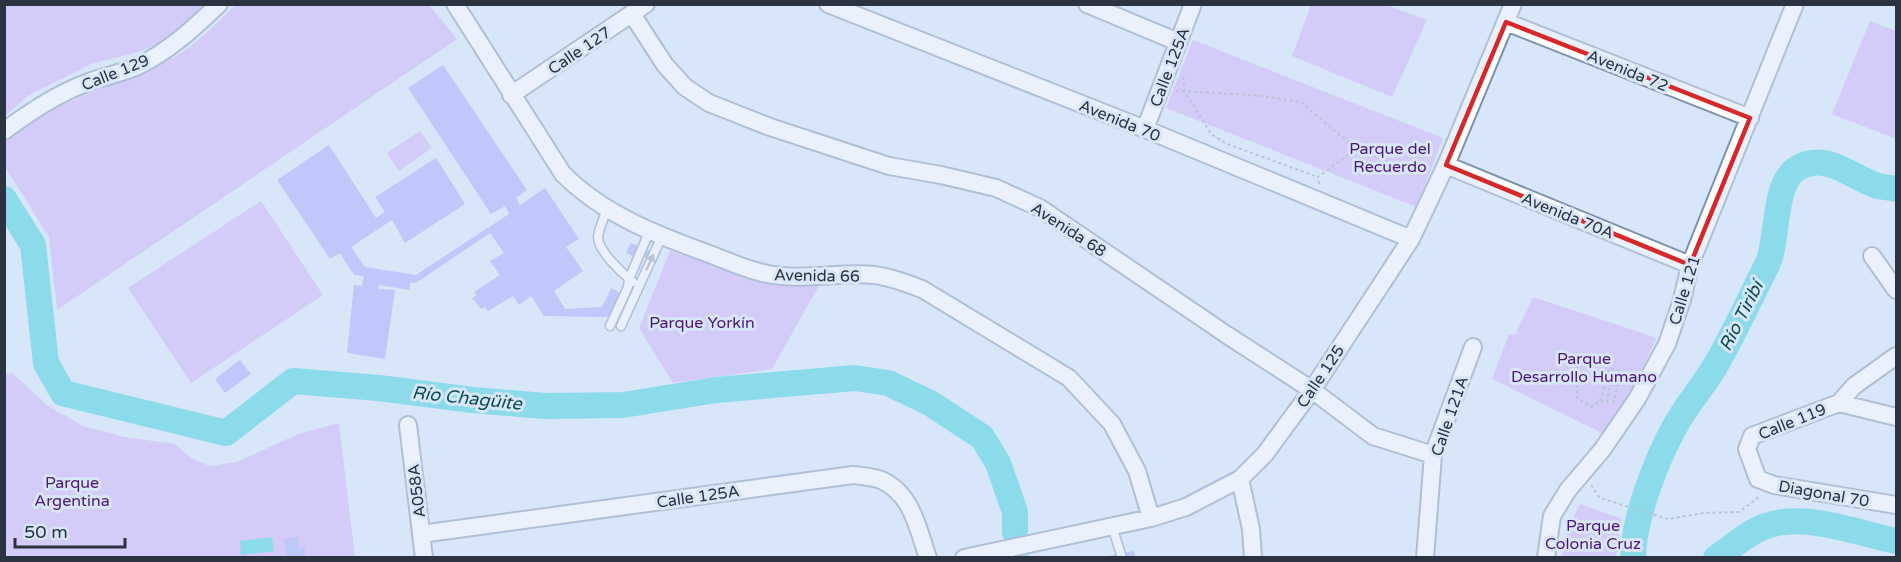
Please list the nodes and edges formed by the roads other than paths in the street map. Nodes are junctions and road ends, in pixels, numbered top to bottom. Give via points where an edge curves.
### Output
1 (219, 4) edge
2 (455, 4) edge
3 (646, 4) edge
4 (828, 4) edge
5 (1087, 4) edge
6 (1193, 4) edge
7 (1513, 4) edge
8 (1795, 4) edge
9 (632, 14) junction
10 (1506, 22) junction
11 (1175, 50) junction
12 (511, 95) junction
13 (1750, 118) junction
14 (1145, 129) junction
15 (4, 131) edge
16 (1446, 165) junction
17 (607, 209) junction
18 (656, 233) junction
19 (1411, 239) junction
20 (1872, 256) dead end
21 (1690, 265) junction
22 (629, 279) junction
23 (638, 286) junction
24 (1896, 290) edge
25 (610, 326) dead end
26 (621, 326) dead end
27 (1473, 347) dead end
28 (1896, 356) edge
29 (1312, 390) junction
30 (1839, 403) junction
31 (1896, 417) edge
32 (408, 425) dead end
33 (1433, 455) junction
34 (1240, 479) junction
35 (1758, 479) joint
36 (1896, 505) edge
37 (1151, 518) junction
38 (1112, 526) junction
39 (421, 534) junction
40 (424, 558) edge
41 (928, 558) edge
42 (964, 558) edge
43 (1122, 558) edge
44 (1253, 558) edge
45 (1425, 558) edge
46 (1546, 558) edge

1 - 15 street, Calle 129 via 165,50 136,67 87,83 34,109
2 - 12 street, Avenida 66
3 - 9 street, Calle 127
4 - 14 street, Avenida 70
5 - 11 street
6 - 11 street, Calle 125A
7 - 10 street, Calle 125
8 - 13 street, Calle 121
9 - 12 street, Calle 127
9 - 29 street, Avenida 68 via 684,87 709,103 889,166 996,188 1040,208
10 - 13 street, Avenida 72
10 - 16 street, Calle 125
11 - 14 street, Calle 125A
12 - 17 street, Avenida 66 via 563,174
13 - 21 street, Calle 121
14 - 19 street, Avenida 70
16 - 19 street, Calle 125
16 - 21 street, Avenida 70A
17 - 18 street, Avenida 66
17 - 22 lane via 598,238 600,245 619,272
18 - 22 lane
23 -> 18 lane
18 - 37 street, Avenida 66 via 760,273 783,277 872,275 922,289 1069,378 1112,423 1137,471
19 - 29 street, Calle 125
20 - 24 street
21 - 46 street, Calle 121 via 1667,344 1637,399 1552,516
22 - 23 lane
22 - 25 lane
23 - 26 lane
27 - 33 street, Calle 121A
28 - 30 street, Calle 119 via 1854,386
29 - 33 street, Avenida 68 via 1373,436
29 - 34 street, Calle 125 via 1265,454
30 - 31 street
30 - 35 street, Calle 119 via 1752,436 1747,450
32 - 39 street, A058A
33 - 45 street, Calle 121A
34 - 37 street, Calle 125 via 1186,507
34 - 44 street
35 - 36 street, Diagonal 70
37 - 38 street, Calle 125
38 - 42 street, Calle 125
38 - 43 lane
39 - 40 street, A058A
39 - 41 street, Calle 125A via 853,475 880,480 900,492 913,512

